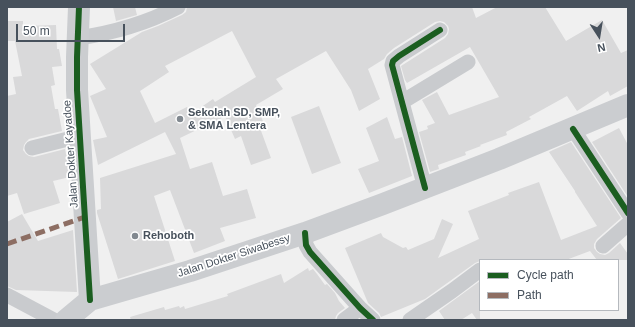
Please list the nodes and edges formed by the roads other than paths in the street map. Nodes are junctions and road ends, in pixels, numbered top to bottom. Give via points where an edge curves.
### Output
1 (178, 7) edge
2 (75, 8) edge
3 (440, 30) dead end
4 (78, 38) junction
5 (468, 62) dead end
6 (402, 102) junction
7 (628, 105) edge
8 (573, 128) junction
9 (80, 136) junction
10 (32, 148) dead end
11 (425, 188) junction
12 (628, 213) edge
13 (628, 224) edge
14 (305, 233) junction
15 (603, 246) dead end
16 (479, 271) edge
17 (7, 295) edge
18 (90, 300) junction
19 (360, 308) junction
20 (54, 320) edge
21 (66, 320) edge
22 (344, 320) edge
23 (373, 320) edge
24 (410, 320) edge

1 - 4 street via 120,30
2 - 4 main road, Jalan Dokter Kayadoe
3 - 6 street via 392,61
4 - 9 main road, Jalan Dokter Kayadoe via 77,90
5 - 6 street
6 - 11 street
7 - 8 main road, Jalan Dokter Siwabessy
8 - 11 main road, Jalan Dokter Siwabessy
8 - 12 street
9 - 10 street
9 - 18 main road, Jalan Dokter Kayadoe
11 - 14 main road, Jalan Dokter Siwabessy
13 - 15 street
14 - 18 main road, Jalan Dokter Siwabessy via 190,271
14 - 19 street via 306,245 310,252
16 - 24 street
17 - 20 street
18 - 21 main road, Jalan Dokter Siwabessy
19 - 22 street
19 - 23 street

